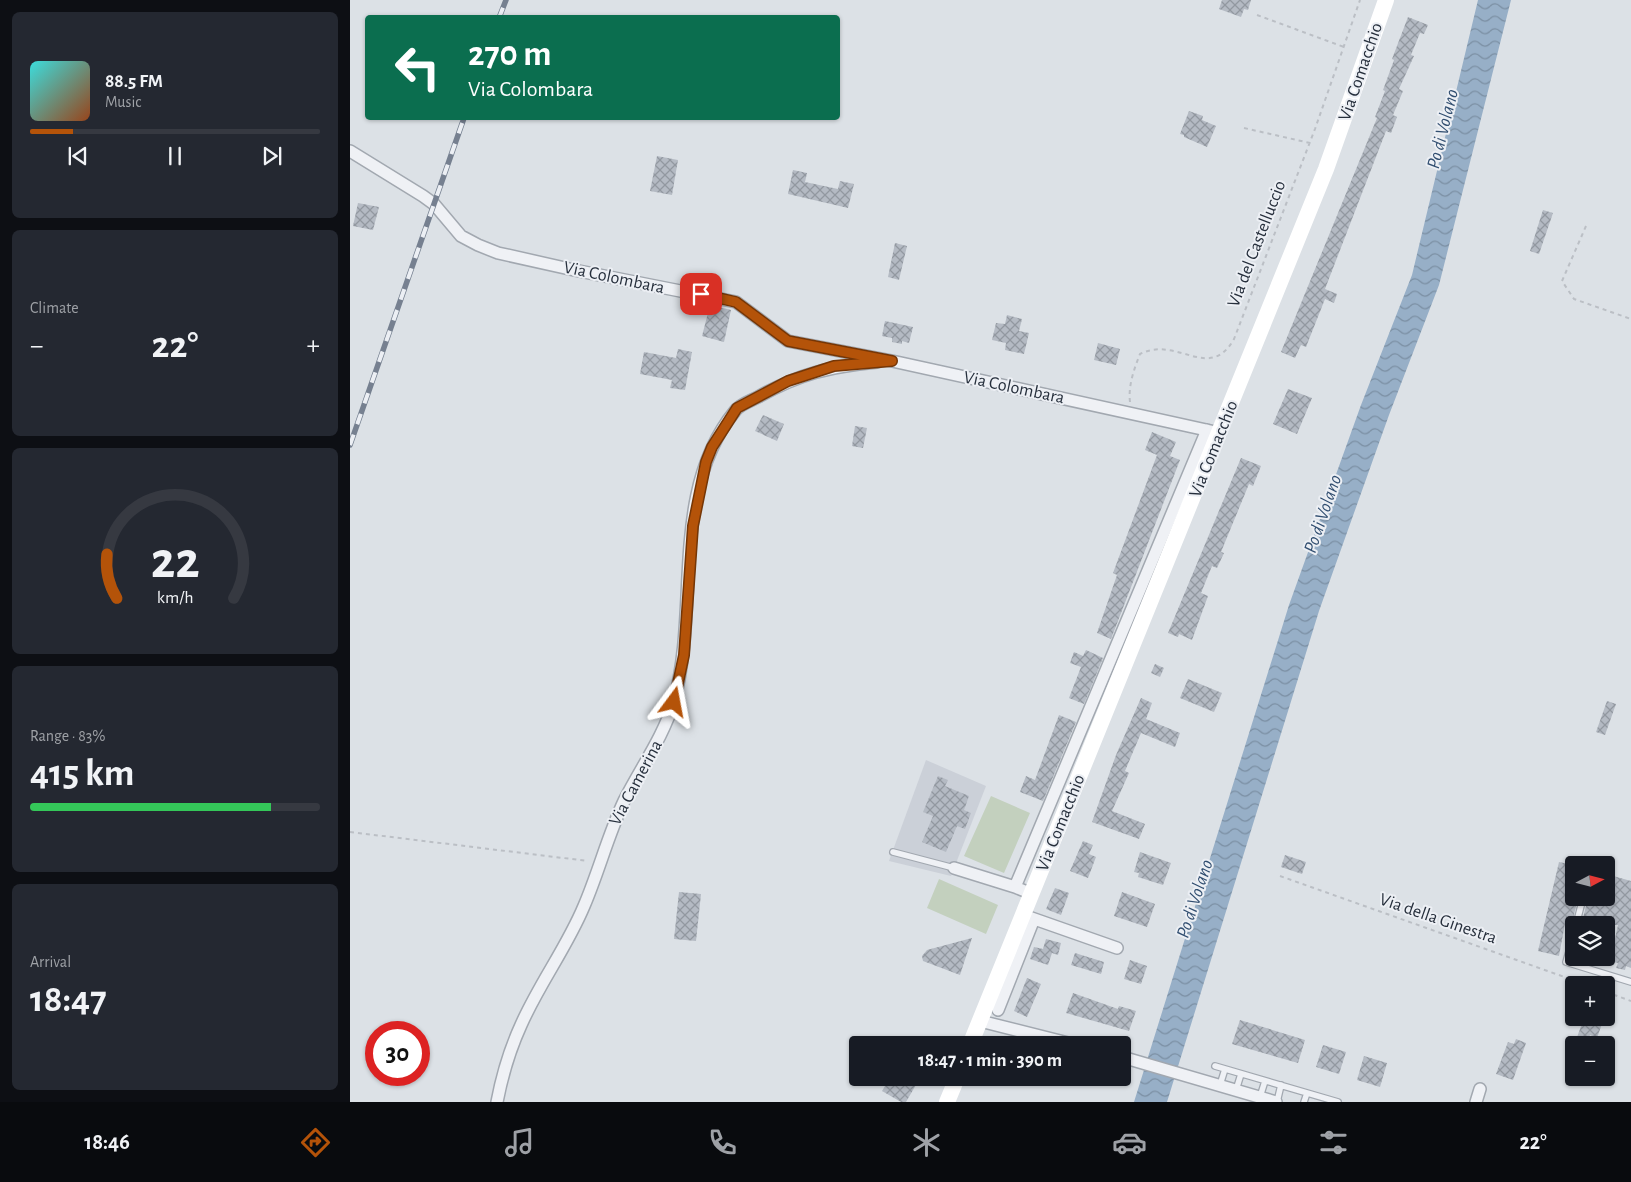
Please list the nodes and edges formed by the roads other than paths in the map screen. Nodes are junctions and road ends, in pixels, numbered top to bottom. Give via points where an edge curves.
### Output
1 (1386, 0) edge
2 (350, 151) edge
3 (892, 361) junction
4 (1213, 432) junction
5 (1106, 691) junction
6 (1048, 808) junction
7 (1064, 815) junction
8 (893, 852) dead end
9 (954, 868) joint
10 (1015, 888) junction
11 (1032, 894) junction
12 (1029, 917) junction
13 (1117, 948) dead end
14 (1579, 966) edge
15 (1631, 982) edge
16 (998, 1010) dead end
17 (980, 1021) junction
18 (974, 1036) edge
19 (1040, 1036) edge
20 (1131, 1059) edge
21 (1215, 1066) dead end
22 (1225, 1069) junction
23 (1241, 1074) junction
24 (1265, 1080) junction
25 (1220, 1085) junction
26 (1281, 1085) junction
27 (954, 1086) edge
28 (1480, 1089) dead end
29 (1236, 1090) junction
30 (1307, 1093) junction
31 (1260, 1097) junction
32 (1325, 1100) edge
33 (497, 1102) edge
34 (947, 1102) edge
35 (1276, 1102) edge
36 (1304, 1102) edge
37 (1338, 1102) edge
38 (1476, 1102) edge

1 - 4 main road, Via Comacchio via 1326,170
2 - 3 street, Via Colombara via 409,185 434,204 461,236 478,246 574,270 736,302 788,341
3 - 4 street, Via Colombara
3 - 33 street, Via Camerina via 834,366 788,381 737,408 712,447 693,526 684,655 674,702 658,743 615,821 584,906 521,1024
4 - 5 main road, Via Comacchio
5 - 6 street, Via Comacchio
5 - 7 main road, Via Comacchio
6 - 7 street
6 - 10 street, Via Comacchio
7 - 11 main road, Via Comacchio
8 - 9 lane, Via Comacchio
9 - 10 street, Via Comacchio
10 - 11 street, Via Comacchio
11 - 12 main road, Via Comacchio
12 - 13 street
12 - 16 street, Via Comacchio
12 - 17 main road, Via Comacchio
14 - 15 lane
17 - 18 main road, Via Comacchio
17 - 19 street
20 - 25 street
21 - 22 lane
22 - 23 lane
22 - 25 lane
23 - 24 lane
23 - 29 lane
24 - 26 lane
24 - 31 lane
25 - 29 street
26 - 30 lane
26 - 35 lane
27 - 34 main road
28 - 38 street
29 - 31 street
30 - 32 lane
30 - 36 lane
31 - 35 street
32 - 37 lane

